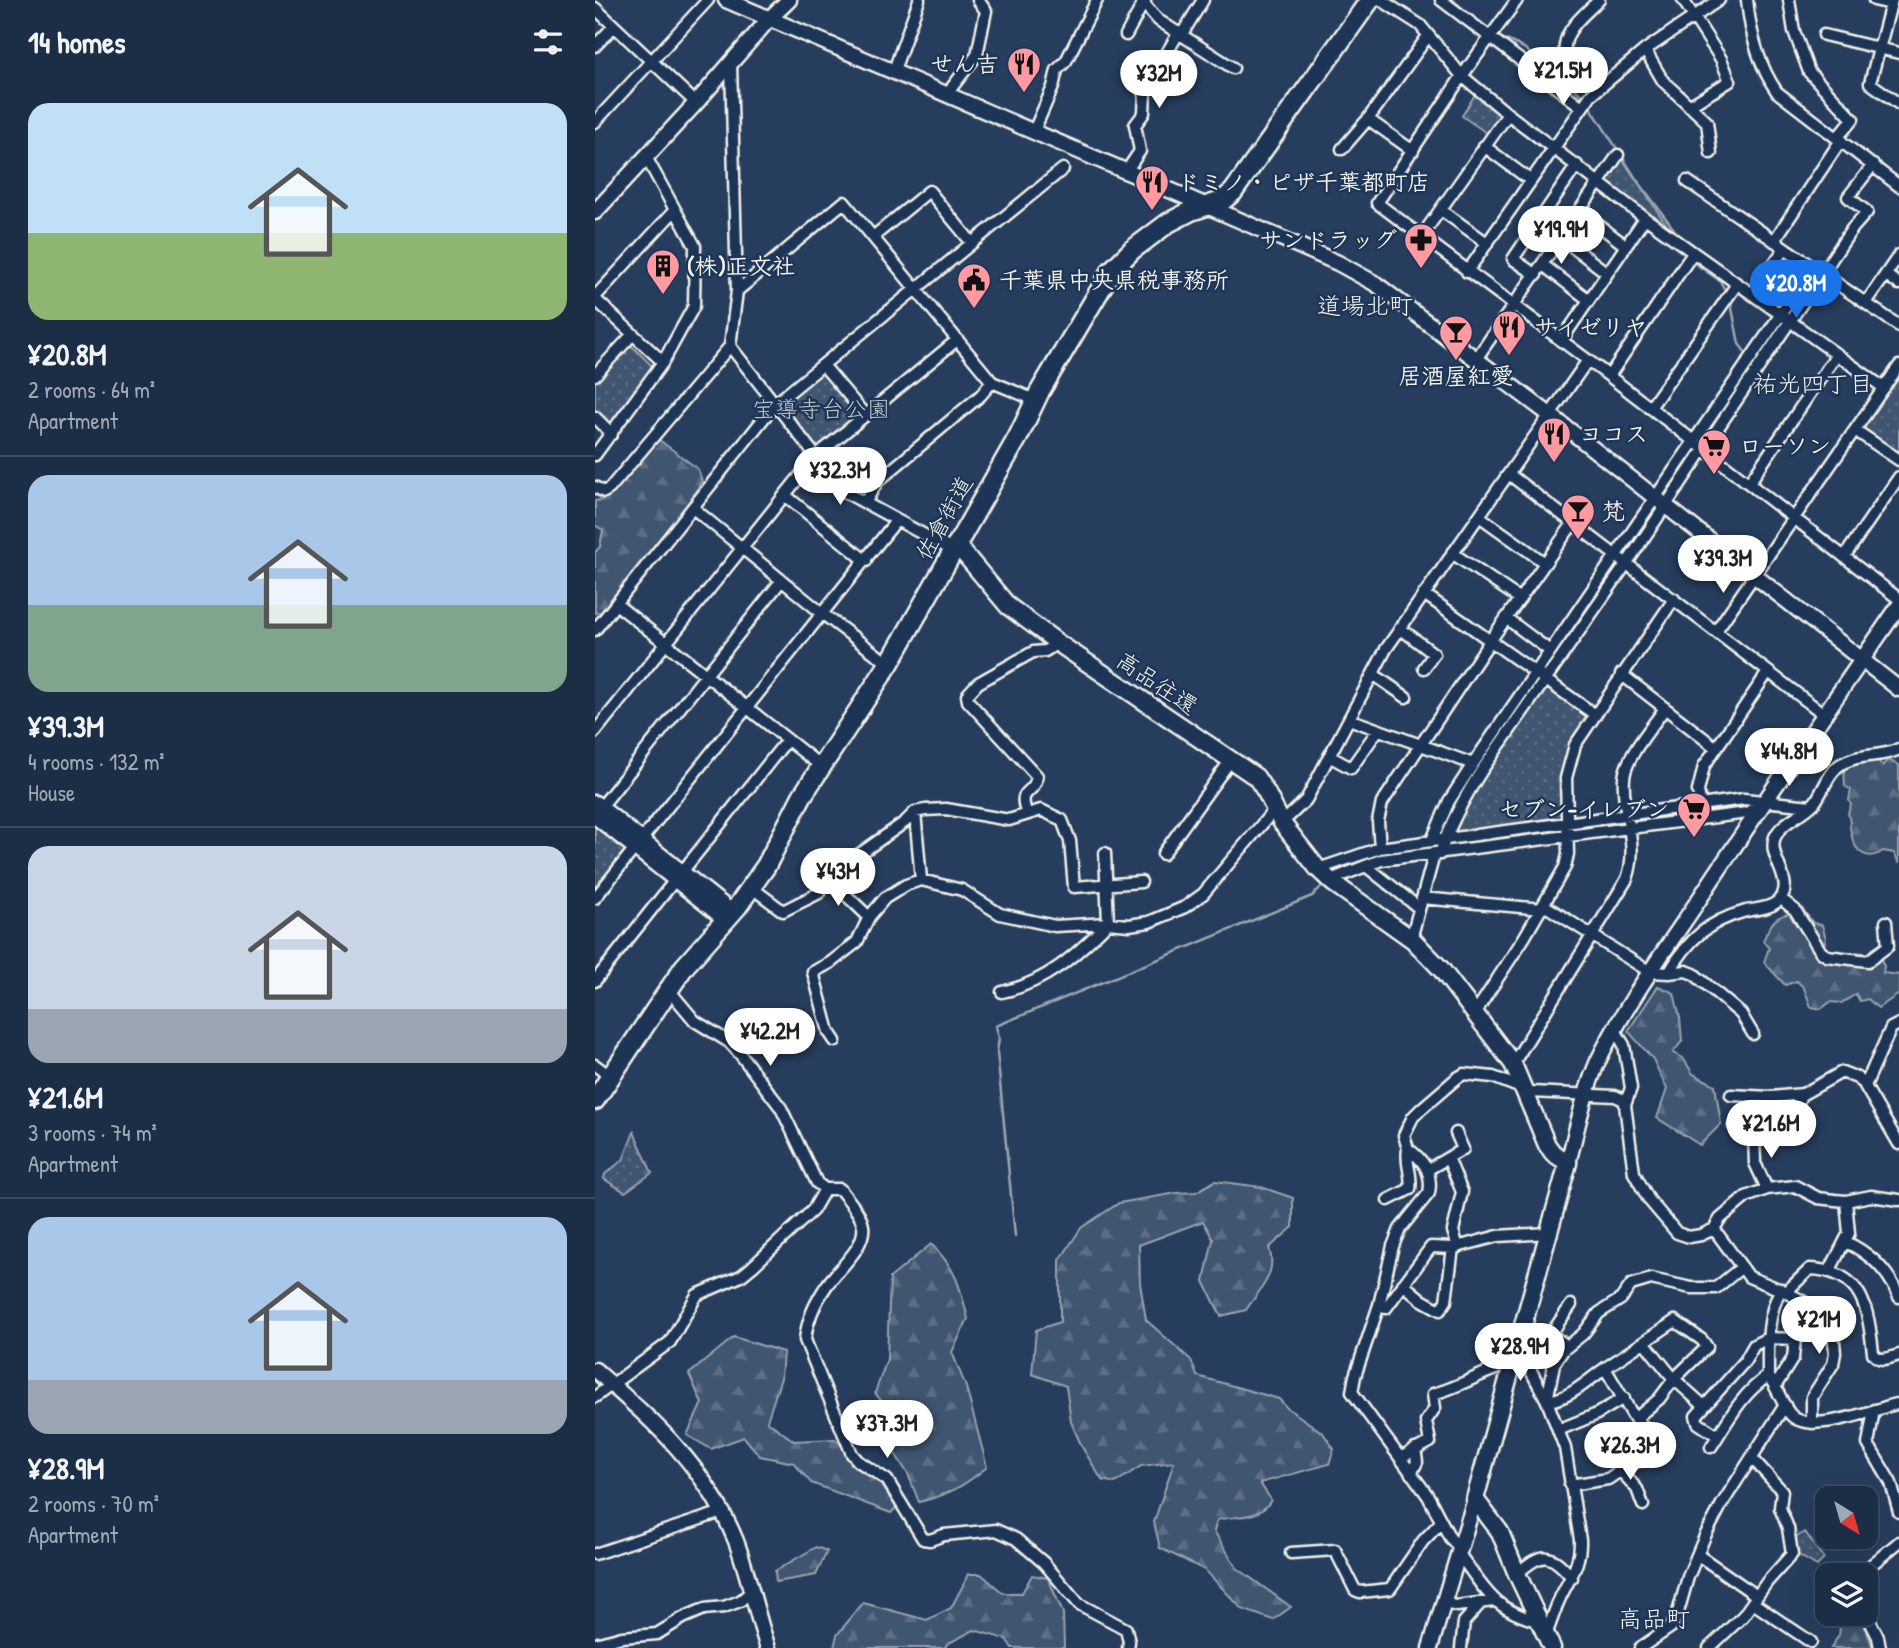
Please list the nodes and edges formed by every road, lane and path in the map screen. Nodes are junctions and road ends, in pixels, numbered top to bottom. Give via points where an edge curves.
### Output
1 (708, 0) edge
2 (726, 0) edge
3 (789, 0) edge
4 (919, 0) edge
5 (978, 0) edge
6 (1097, 0) edge
7 (1203, 0) edge
8 (1370, 0) edge
9 (1381, 0) edge
10 (1441, 0) edge
11 (1517, 0) edge
12 (1599, 0) edge
13 (1683, 0) edge
14 (1719, 0) edge
15 (1747, 0) edge
16 (1789, 0) edge
17 (1874, 0) edge
18 (1143, 1) edge
19 (1891, 2) edge
20 (595, 8) edge
21 (1694, 17) junction
22 (769, 19) junction
23 (614, 26) junction
24 (1181, 33) junction
25 (1492, 34) junction
26 (1126, 35) dead end
27 (1824, 35) dead end
28 (1428, 36) junction
29 (595, 46) edge
30 (1879, 48) junction
31 (1645, 50) junction
32 (1899, 53) edge
33 (652, 61) junction
34 (731, 63) junction
35 (1233, 68) dead end
36 (893, 73) junction
37 (1462, 76) junction
38 (1563, 91) junction
39 (946, 95) junction
40 (696, 103) junction
41 (1899, 104) edge
42 (1689, 106) junction
43 (1582, 107) junction
44 (1508, 114) junction
45 (1368, 119) junction
46 (595, 122) edge
47 (1033, 133) junction
48 (1839, 139) junction
49 (1484, 146) junction
50 (1553, 148) junction
51 (1342, 149) dead end
52 (1413, 150) junction
53 (1711, 153) dead end
54 (1618, 155) dead end
55 (646, 157) junction
56 (1577, 165) junction
57 (1873, 165) junction
58 (1063, 169) dead end
59 (1125, 173) junction
60 (1530, 180) junction
61 (1687, 181) dead end
62 (1599, 182) junction
63 (1899, 186) edge
64 (1207, 206) junction
65 (675, 210) junction
66 (1441, 210) junction
67 (1580, 211) junction
68 (595, 212) edge
69 (1645, 218) junction
70 (873, 237) junction
71 (1421, 237) junction
72 (1561, 238) junction
73 (1774, 241) junction
74 (972, 243) junction
75 (1487, 243) junction
76 (1626, 246) junction
77 (1785, 248) junction
78 (1693, 253) junction
79 (1899, 255) edge
80 (1543, 265) junction
81 (1818, 270) junction
82 (1467, 272) junction
83 (1607, 273) junction
84 (1536, 275) junction
85 (1886, 275) junction
86 (1899, 284) edge
87 (916, 289) junction
88 (737, 291) junction
89 (1731, 292) junction
90 (1752, 294) junction
91 (595, 298) edge
92 (1589, 300) junction
93 (1866, 303) junction
94 (1515, 305) junction
95 (1786, 318) junction
96 (1899, 326) edge
97 (633, 334) junction
98 (957, 340) junction
99 (1561, 341) junction
100 (730, 346) junction
101 (1837, 354) junction
102 (1476, 359) junction
103 (1588, 360) junction
104 (663, 362) junction
105 (823, 365) junction
106 (1899, 366) edge
107 (595, 375) edge
108 (1609, 376) junction
109 (992, 382) junction
110 (1884, 388) junction
111 (1035, 400) junction
112 (776, 403) junction
113 (1650, 408) junction
114 (865, 415) junction
115 (1551, 415) junction
116 (595, 417) edge
117 (1854, 430) junction
118 (612, 434) junction
119 (1693, 442) junction
120 (1704, 450) junction
121 (595, 455) edge
122 (816, 456) junction
123 (1899, 460) edge
124 (1510, 475) junction
125 (1899, 477) edge
126 (1749, 483) junction
127 (595, 487) edge
128 (785, 495) junction
129 (865, 503) junction
130 (1660, 503) junction
131 (692, 508) junction
132 (1479, 516) junction
133 (1794, 519) junction
134 (896, 521) junction
135 (1574, 522) junction
136 (742, 547) junction
137 (953, 548) junction
138 (1452, 553) junction
139 (1617, 555) junction
140 (1844, 557) junction
141 (866, 561) junction
142 (1627, 563) junction
143 (1545, 564) junction
144 (1755, 577) junction
145 (781, 581) junction
146 (1424, 594) junction
147 (1520, 599) junction
148 (1674, 599) junction
149 (1899, 599) edge
150 (616, 604) junction
151 (1899, 606) edge
152 (823, 614) junction
153 (600, 618) edge
154 (1506, 618) junction
155 (1401, 628) junction
156 (595, 630) edge
157 (1716, 631) junction
158 (1490, 641) junction
159 (666, 643) junction
160 (1058, 643) junction
161 (1550, 651) junction
162 (1862, 661) junction
163 (889, 664) junction
164 (1424, 668) dead end
165 (1768, 672) junction
166 (1373, 674) junction
167 (1621, 674) junction
168 (706, 676) junction
169 (1541, 676) junction
170 (1899, 689) edge
171 (1406, 697) dead end
172 (747, 708) junction
173 (1665, 708) junction
174 (1594, 714) junction
175 (1825, 715) junction
176 (1349, 719) junction
177 (1378, 730) junction
178 (595, 732) edge
179 (787, 740) junction
180 (1419, 746) junction
181 (1716, 747) junction
182 (1899, 748) edge
183 (1329, 756) junction
184 (1230, 761) junction
185 (1473, 764) junction
186 (822, 767) junction
187 (1764, 801) junction
188 (1700, 806) junction
189 (1811, 806) junction
190 (597, 809) edge
191 (915, 812) junction
192 (1027, 814) junction
193 (1278, 816) junction
194 (1627, 816) junction
195 (1703, 819) junction
196 (1567, 824) junction
197 (1630, 830) junction
198 (1568, 837) junction
199 (1431, 840) junction
200 (1445, 840) junction
201 (638, 844) junction
202 (1380, 848) junction
203 (1105, 853) dead end
204 (1163, 854) dead end
205 (1437, 855) junction
206 (1366, 866) junction
207 (1318, 869) junction
208 (679, 876) junction
209 (827, 877) junction
210 (921, 880) junction
211 (1141, 882) dead end
212 (1333, 883) junction
213 (1107, 885) junction
214 (751, 887) junction
215 (595, 898) edge
216 (1780, 898) junction
217 (1420, 903) junction
218 (1543, 907) junction
219 (729, 916) junction
220 (869, 918) junction
221 (1886, 922) dead end
222 (1108, 923) junction
223 (1592, 935) junction
224 (1411, 939) junction
225 (1650, 972) junction
226 (1669, 972) junction
227 (595, 981) edge
228 (669, 990) junction
229 (1002, 992) dead end
230 (1475, 1013) junction
231 (1899, 1024) edge
232 (1615, 1030) junction
233 (1753, 1034) dead end
234 (835, 1041) dead end
235 (1513, 1064) junction
236 (595, 1065) edge
237 (611, 1077) junction
238 (1866, 1085) junction
239 (1524, 1091) junction
240 (1587, 1093) junction
241 (1801, 1094) junction
242 (1731, 1095) dead end
243 (595, 1100) edge
244 (1626, 1101) junction
245 (1734, 1126) dead end
246 (1457, 1133) dead end
247 (1754, 1136) junction
248 (1899, 1144) edge
249 (1408, 1149) junction
250 (1448, 1158) junction
251 (1568, 1163) junction
252 (1427, 1170) junction
253 (825, 1189) junction
254 (1767, 1189) junction
255 (1899, 1189) edge
256 (1885, 1198) junction
257 (1388, 1200) dead end
258 (1899, 1200) edge
259 (1846, 1201) junction
260 (1714, 1229) junction
261 (1549, 1233) junction
262 (1846, 1242) junction
263 (1455, 1247) junction
264 (1742, 1267) junction
265 (1830, 1270) junction
266 (1403, 1284) junction
267 (1783, 1290) junction
268 (1899, 1297) edge
269 (1571, 1305) dead end
270 (1383, 1307) junction
271 (1398, 1313) dead end
272 (1768, 1338) junction
273 (1644, 1342) junction
274 (1568, 1346) junction
275 (1899, 1355) edge
276 (1514, 1357) junction
277 (1605, 1368) junction
278 (595, 1370) edge
279 (1768, 1376) junction
280 (1674, 1379) junction
281 (613, 1385) junction
282 (1776, 1385) junction
283 (595, 1396) edge
284 (1623, 1398) junction
285 (1546, 1401) junction
286 (1896, 1404) dead end
287 (1785, 1405) junction
288 (1705, 1406) junction
289 (1874, 1410) junction
290 (1635, 1419) junction
291 (1812, 1423) junction
292 (1558, 1430) junction
293 (1718, 1436) junction
294 (1711, 1447) dead end
295 (1415, 1450) junction
296 (1399, 1458) junction
297 (1752, 1458) junction
298 (1620, 1470) junction
299 (1411, 1474) junction
300 (1570, 1485) junction
301 (1475, 1499) junction
302 (1643, 1505) dead end
303 (722, 1512) junction
304 (1899, 1512) edge
305 (1441, 1522) junction
306 (1899, 1542) edge
307 (1460, 1552) junction
308 (1291, 1553) dead end
309 (595, 1554) edge
310 (1698, 1555) junction
311 (1874, 1563) edge
312 (1517, 1574) junction
313 (1572, 1577) junction
314 (752, 1591) junction
315 (1755, 1600) junction
316 (1493, 1601) junction
317 (1444, 1603) junction
318 (1479, 1605) junction
319 (1872, 1626) edge
320 (1546, 1635) edge
321 (1811, 1642) dead end
322 (595, 1644) edge
323 (768, 1648) edge
324 (1128, 1648) edge
325 (1430, 1648) edge
326 (1461, 1648) edge
327 (1640, 1648) edge
328 (1709, 1648) edge
329 (1880, 1648) edge

1 - 33 street
2 - 22 street
3 - 22 street
4 - 36 street
5 - 39 street via 986,12 977,55
6 - 47 street via 1057,70
7 - 24 street
8 - 64 highway, 佐倉街道 via 1239,185 1222,201
9 - 28 street
10 - 25 street
11 - 25 street
12 - 38 street via 1577,21 1565,43 1567,80
13 - 21 street
14 - 21 street
15 - 48 street via 1754,40 1772,85 1781,97
16 - 48 street via 1809,72 1853,119
17 - 19 street
18 - 24 street via 1154,16
18 - 26 street
19 - 30 street
20 - 23 street
21 - 31 street
21 - 42 street via 1730,81
22 - 34 street
22 - 36 street
23 - 29 street
23 - 33 street
24 - 35 street
24 - 59 street via 1145,91 1144,113 1135,125 1140,151
25 - 37 street
25 - 38 street
27 - 30 street
28 - 37 street
28 - 45 street
30 - 32 street
30 - 41 street via 1870,83
31 - 42 street via 1663,81
31 - 43 street
33 - 40 street
33 - 46 street
34 - 40 street
34 - 88 street
36 - 39 street
37 - 44 street
37 - 52 street
38 - 43 street
39 - 47 street
40 - 55 street
42 - 53 street via 1707,122
43 - 50 street
44 - 49 street
44 - 50 street
45 - 51 street
45 - 52 street
47 - 59 street
48 - 57 street
48 - 73 street
49 - 60 street
49 - 66 street
50 - 56 street
50 - 60 street
52 - 71 street via 1377,202
54 - 62 street
55 - 65 street
55 - 68 street
56 - 62 street
56 - 84 street via 1513,259
57 - 63 street
57 - 81 street via 1848,197 1867,212
58 - 74 street
59 - 64 street
60 - 75 street
61 - 73 street
62 - 67 street
62 - 69 street
64 - 102 street via 1377,284
64 - 111 highway, 佐倉街道 via 1168,223 1117,264
65 - 91 street
65 - 104 street via 695,246 694,306
66 - 71 street
66 - 75 street
67 - 72 street
67 - 76 street
69 - 76 street
69 - 78 street
70 - 74 street via 929,191
70 - 87 street
70 - 88 street via 844,202
71 - 82 street
72 - 80 street
72 - 83 street
73 - 77 street
74 - 87 street
75 - 82 street
76 - 83 street
77 - 81 street
77 - 90 street
78 - 89 street
78 - 108 street
79 - 85 street
80 - 84 street
80 - 92 street
81 - 93 street
81 - 95 street
82 - 94 street
83 - 92 street
84 - 94 street
85 - 86 street
85 - 93 street
87 - 98 street
87 - 105 street
88 - 100 street
89 - 90 street
89 - 113 street
90 - 95 street
91 - 97 street
92 - 99 street
93 - 96 street
94 - 99 street
94 - 102 street
95 - 101 street
95 - 119 street
95 - 120 street
97 - 104 street
97 - 107 street
98 - 109 street
98 - 114 street
99 - 103 street
100 - 112 street
100 - 127 street via 610,488 604,492
101 - 110 street
101 - 126 street
102 - 115 street
103 - 108 street
103 - 115 street
104 - 118 street
105 - 112 street
105 - 114 street
106 - 110 street
108 - 113 street
109 - 111 street
109 - 129 street via 877,482
110 - 117 street
111 - 137 highway, 佐倉街道
112 - 122 street
112 - 131 street
113 - 119 street
114 - 122 street
115 - 124 street
115 - 130 street
116 - 118 street
117 - 123 street
117 - 133 street
118 - 121 street
119 - 120 street
119 - 130 street
120 - 126 street
120 - 130 street
122 - 128 street
122 - 129 street via 843,491
124 - 132 street
124 - 135 street
125 - 140 street
126 - 133 street
128 - 136 street
128 - 141 street
129 - 134 street
130 - 139 street
130 - 142 street
130 - 144 street
131 - 136 street
131 - 150 street
132 - 138 street
132 - 143 street
133 - 140 street
133 - 144 street
134 - 137 street
134 - 141 street
135 - 139 street
135 - 143 street
136 - 145 street
136 - 159 street
137 - 160 main road, 高品往還 via 964,550 1002,600
137 - 163 highway, 佐倉街道
138 - 146 street
138 - 147 street
139 - 142 street
139 - 161 street
140 - 149 street
141 - 152 street
142 - 148 street
142 - 169 street
143 - 147 street
144 - 157 street
144 - 162 street
145 - 152 street
145 - 168 street
146 - 155 street
146 - 158 street
147 - 154 street
148 - 157 street
148 - 167 street
150 - 153 street
150 - 159 street
151 - 162 street
152 - 163 street
152 - 172 street
153 - 156 street
154 - 158 street
154 - 161 street
155 - 164 street via 1434,654
155 - 166 street
157 - 165 street
158 - 169 street
158 - 180 street
159 - 168 street
159 - 178 street
160 - 184 main road, 高品往還
160 - 192 street via 978,682 967,695 1037,776 1023,797
161 - 169 street
162 - 170 street
162 - 175 street
163 - 186 highway, 佐倉街道
165 - 175 street
165 - 181 street
166 - 171 street
166 - 176 street
167 - 173 street
167 - 174 street
168 - 172 street
168 - 190 street
169 - 174 street
169 - 185 street
169 - 200 street via 1462,799
172 - 179 street
172 - 201 street
173 - 181 street
173 - 194 street via 1630,759 1624,776
174 - 196 street via 1568,765
175 - 187 street
176 - 177 street
176 - 183 street
177 - 180 street
177 - 183 street via 1351,768
179 - 186 street
179 - 208 street
180 - 185 street
180 - 202 street via 1382,803
181 - 188 street via 1700,780
182 - 189 street via 1842,763
183 - 193 street via 1306,800
184 - 193 main road, 高品往還 via 1256,777
184 - 204 street
185 - 199 street
186 - 214 highway, 佐倉街道
187 - 188 street via 1744,799
187 - 189 street
187 - 195 street via 1747,813
187 - 225 street
188 - 194 street
188 - 195 street
189 - 216 street via 1779,829 1773,841 1783,876
190 - 201 street
191 - 192 street via 946,809 1009,820
191 - 209 street
191 - 210 street
192 - 213 street via 1041,810 1062,820 1070,841 1074,887
193 - 207 main road, 高品往還
193 - 222 street via 1194,900 1149,922 1129,926
194 - 196 street
194 - 197 street
195 - 197 street
196 - 198 street
196 - 200 street
197 - 198 street
197 - 223 street via 1633,853 1627,879
198 - 205 street
198 - 218 street via 1565,867
199 - 200 street
199 - 202 street
200 - 205 street
201 - 208 street
201 - 215 street
202 - 207 street
203 - 213 street
205 - 206 street via 1381,860
205 - 217 street
206 - 212 street
206 - 217 street
207 - 212 main road
208 - 219 street via 728,909
208 - 227 street
209 - 214 street via 819,893 783,911
209 - 220 street
210 - 220 street via 895,890
210 - 222 street via 962,890 1000,914 1055,926
211 - 213 street
212 - 224 main road
213 - 222 street
214 - 219 highway, 佐倉街道
216 - 221 street via 1795,910 1827,956 1868,961 1888,946
216 - 226 street via 1775,904 1707,926
217 - 218 street
217 - 224 street
218 - 223 street
218 - 230 street
219 - 228 highway, 佐倉街道
220 - 234 street via 857,942 813,972
222 - 229 street via 1076,956 1047,975
223 - 225 street
223 - 235 street
224 - 230 main road
225 - 226 street
225 - 232 street
226 - 233 street via 1694,974 1741,1014
228 - 237 highway, 佐倉街道
228 - 253 street via 695,1021 740,1054 781,1108 817,1184
230 - 235 main road
231 - 238 street via 1891,1028
232 - 240 street
232 - 244 street via 1624,1045 1631,1088
235 - 239 main road
236 - 237 street
237 - 243 highway, 佐倉街道
238 - 241 street via 1842,1072
238 - 248 street
239 - 240 street
239 - 249 street via 1493,1077 1465,1074 1413,1117 1404,1135
239 - 251 main road via 1547,1145
240 - 244 street
240 - 251 street
241 - 242 street
241 - 247 street via 1791,1126
244 - 260 street via 1634,1173 1642,1191 1683,1236
245 - 247 street
246 - 250 street via 1463,1149
247 - 254 street via 1755,1163
249 - 252 street
249 - 257 street via 1410,1189
250 - 252 street
250 - 263 street via 1462,1192 1453,1231
251 - 261 main road
252 - 270 street via 1429,1193 1400,1229 1393,1246
253 - 281 street via 813,1210 752,1268 697,1295 670,1342
253 - 324 street via 841,1189 859,1214 863,1236 825,1287 807,1321 805,1340 852,1454 887,1480 923,1539 996,1530 1016,1539 1079,1604 1126,1629
254 - 259 street via 1795,1186 1818,1198
254 - 260 street via 1746,1197
255 - 256 street
256 - 258 street
256 - 259 street
259 - 262 street
260 - 264 street
261 - 263 street via 1498,1236
261 - 276 main road
262 - 265 street
262 - 268 street via 1878,1263
263 - 266 street via 1431,1247
263 - 266 street via 1446,1301 1440,1310
264 - 267 street via 1749,1277
264 - 274 street via 1716,1288 1650,1279 1631,1284 1621,1299 1599,1313
265 - 267 street via 1810,1269
265 - 275 street via 1862,1298 1876,1358
266 - 270 street
267 - 272 street via 1772,1304
267 - 291 street via 1824,1313 1833,1329 1833,1364 1812,1397
269 - 274 street via 1551,1335
270 - 271 street
270 - 296 street via 1352,1392
272 - 279 street
272 - 282 street via 1795,1339 1793,1358
272 - 288 street via 1754,1345
273 - 277 street
273 - 280 street
273 - 280 street via 1675,1321 1702,1340 1707,1347
274 - 285 street via 1555,1364
276 - 285 street via 1530,1369
276 - 295 street via 1456,1388 1433,1394 1435,1408 1426,1421 1430,1442
276 - 301 main road
277 - 284 street
277 - 285 street via 1567,1395
278 - 281 street
279 - 282 street
279 - 293 street via 1739,1402
280 - 288 street
280 - 290 street
281 - 283 street
281 - 303 street via 671,1439
282 - 287 street
284 - 290 street
284 - 292 street
285 - 292 street
286 - 289 street
287 - 291 street via 1800,1422
287 - 297 street
288 - 293 street via 1696,1416 1698,1423
289 - 291 street
289 - 304 street via 1868,1444 1891,1483
290 - 298 street via 1663,1439 1646,1458
292 - 300 street
293 - 294 street
295 - 296 street
295 - 299 street via 1417,1462
296 - 299 street
297 - 310 street via 1722,1504
297 - 315 street via 1782,1491 1780,1508 1792,1553
298 - 300 street via 1608,1479
298 - 302 street via 1637,1489
299 - 305 street
300 - 313 street via 1581,1554
301 - 307 street
301 - 312 main road via 1500,1532
303 - 309 street
303 - 314 street
305 - 307 street
305 - 308 street via 1390,1590 1355,1590 1335,1550
306 - 311 street
307 - 316 street
307 - 317 street
310 - 315 street
310 - 327 street via 1671,1627
312 - 313 street via 1532,1561 1551,1557
312 - 320 main road
313 - 320 street
314 - 322 street via 740,1601 704,1609 657,1634
314 - 323 street
315 - 321 street
315 - 328 street
316 - 318 street
316 - 320 street
317 - 318 street
317 - 325 street
318 - 326 street via 1464,1622
319 - 329 street

